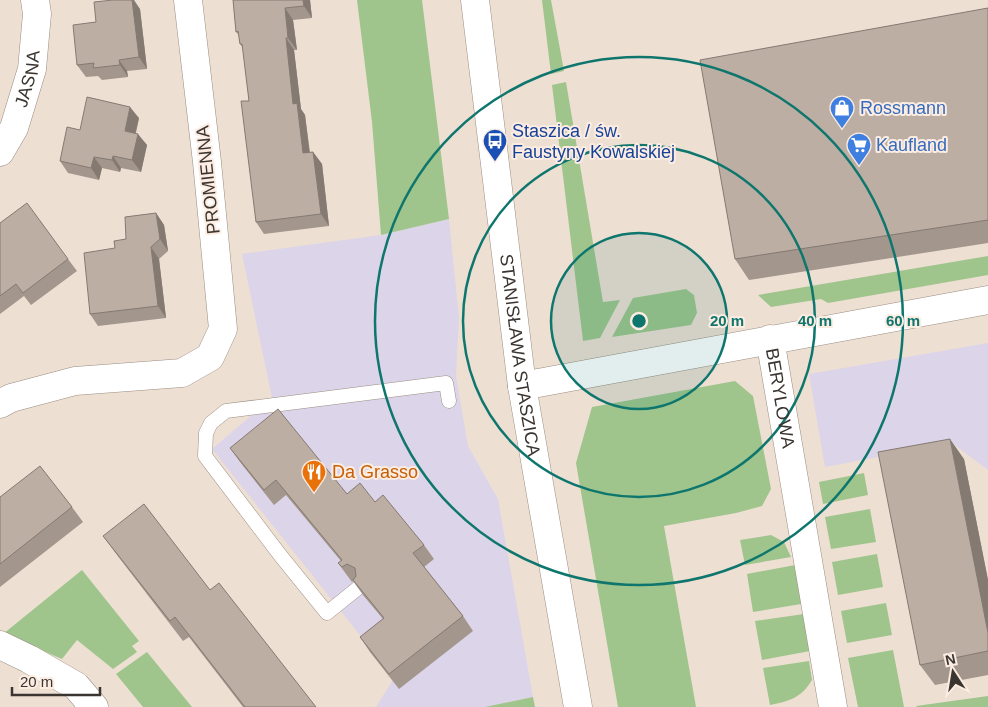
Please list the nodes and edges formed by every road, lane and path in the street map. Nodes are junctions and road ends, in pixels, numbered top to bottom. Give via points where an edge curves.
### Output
1 (35, 0) edge
2 (188, 0) edge
3 (475, 0) edge
4 (0, 152) edge
5 (988, 300) edge
6 (770, 339) junction
7 (522, 386) junction
8 (449, 402) dead end
9 (0, 404) edge
10 (358, 588) edge
11 (0, 645) edge
12 (94, 707) edge
13 (578, 707) edge
14 (833, 707) edge

1 - 4 street, JASNA via 37,14 32,69 14,128
2 - 9 street, PROMIENNA via 223,329 210,357 182,373 75,381 11,398
3 - 7 street, STANISŁAWA STASZICA
5 - 6 street
6 - 7 street, BERYLOWA
6 - 14 street, BERYLOWA
7 - 13 street, STANISŁAWA STASZICA
8 - 10 lane via 446,383 226,411 211,422 206,433 205,456 327,613
11 - 12 street via 76,686

